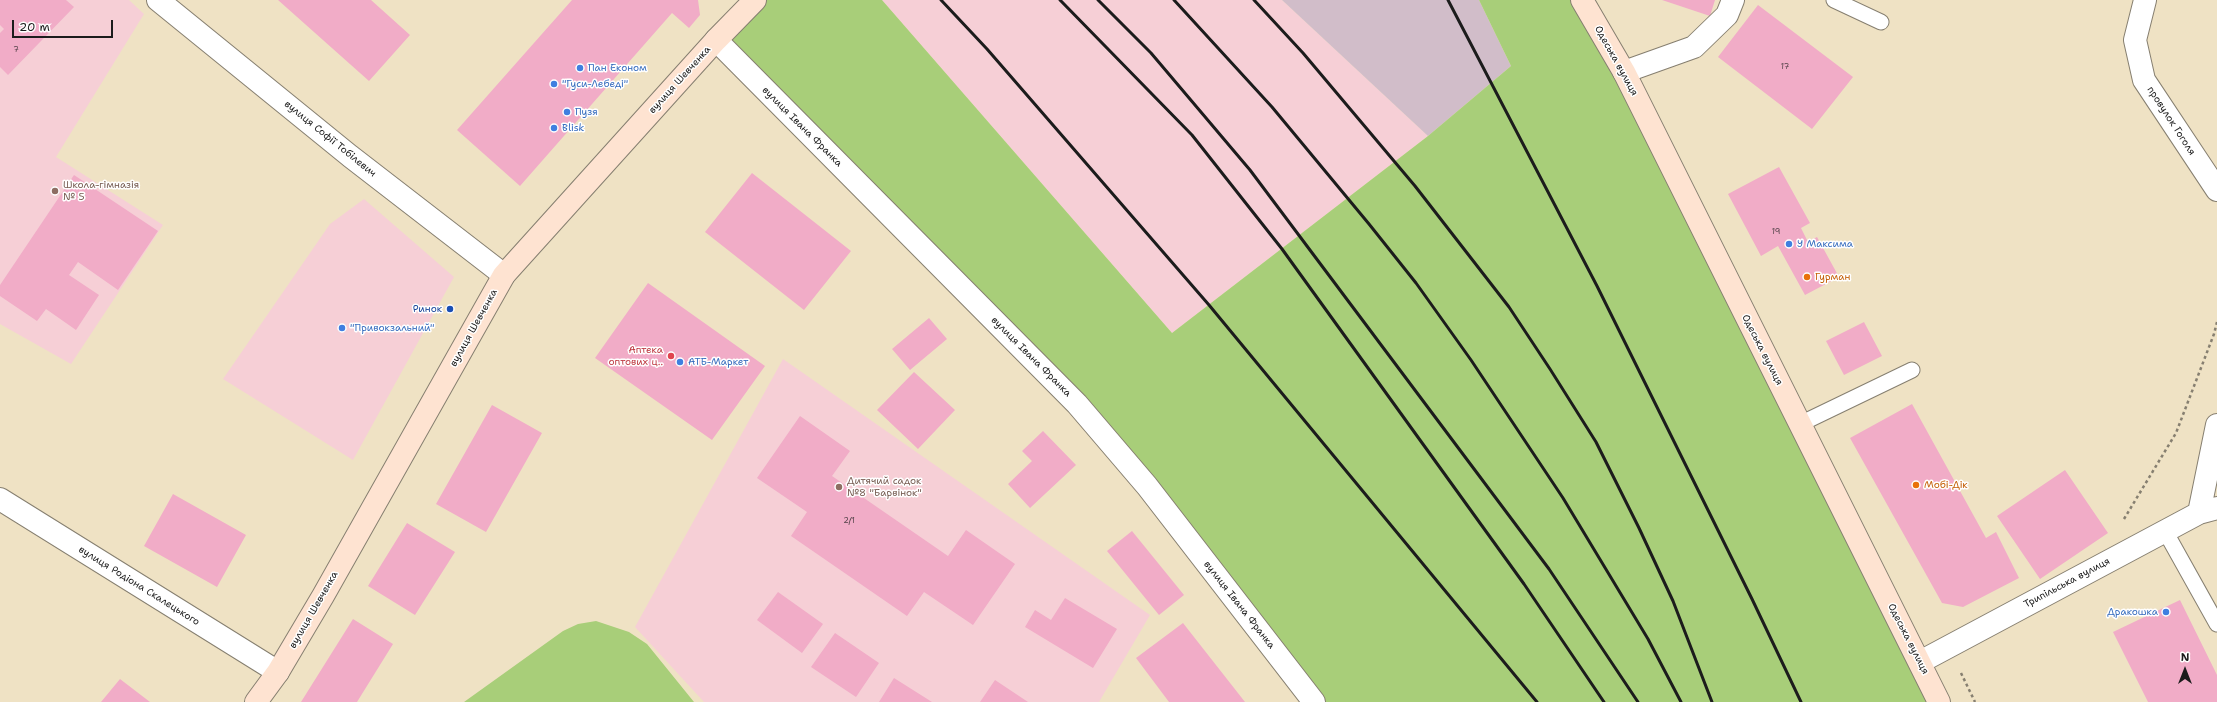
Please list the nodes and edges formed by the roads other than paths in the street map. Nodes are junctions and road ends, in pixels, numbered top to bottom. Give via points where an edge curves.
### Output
1 (158, 0) edge
2 (755, 0) edge
3 (1582, 0) edge
4 (1733, 0) edge
5 (1834, 0) edge
6 (2145, 0) edge
7 (1881, 22) dead end
8 (716, 40) junction
9 (1624, 72) junction
10 (2217, 190) edge
11 (504, 275) junction
12 (1912, 370) dead end
13 (1800, 424) junction
14 (2217, 425) edge
15 (0, 499) edge
16 (2208, 510) edge
17 (2165, 531) junction
18 (2217, 624) edge
19 (1920, 662) junction
20 (278, 672) junction
21 (256, 702) edge
22 (1314, 702) edge
23 (1939, 702) edge

1 - 11 street, вулиця Софії Тобілевич via 350,156
2 - 8 main road, вулиця Шевченка
3 - 9 main road, Одеська вулиця
4 - 9 street via 1727,15 1694,47
5 - 7 lane
6 - 10 street, провулок Гоголя via 2135,40 2144,80
8 - 11 main road, вулиця Шевченка
8 - 22 street, вулиця Івана Франка via 1077,404 1146,486
9 - 13 main road, Одеська вулиця
11 - 20 main road, вулиця Шевченка
12 - 13 lane
13 - 19 main road, Одеська вулиця
14 - 16 street
15 - 20 street, вулиця Родіона Скалецького
16 - 17 street, Трипільська вулиця
17 - 18 lane
17 - 19 street, Трипільська вулиця
19 - 23 main road, Одеська вулиця
20 - 21 main road, вулиця Шевченка

